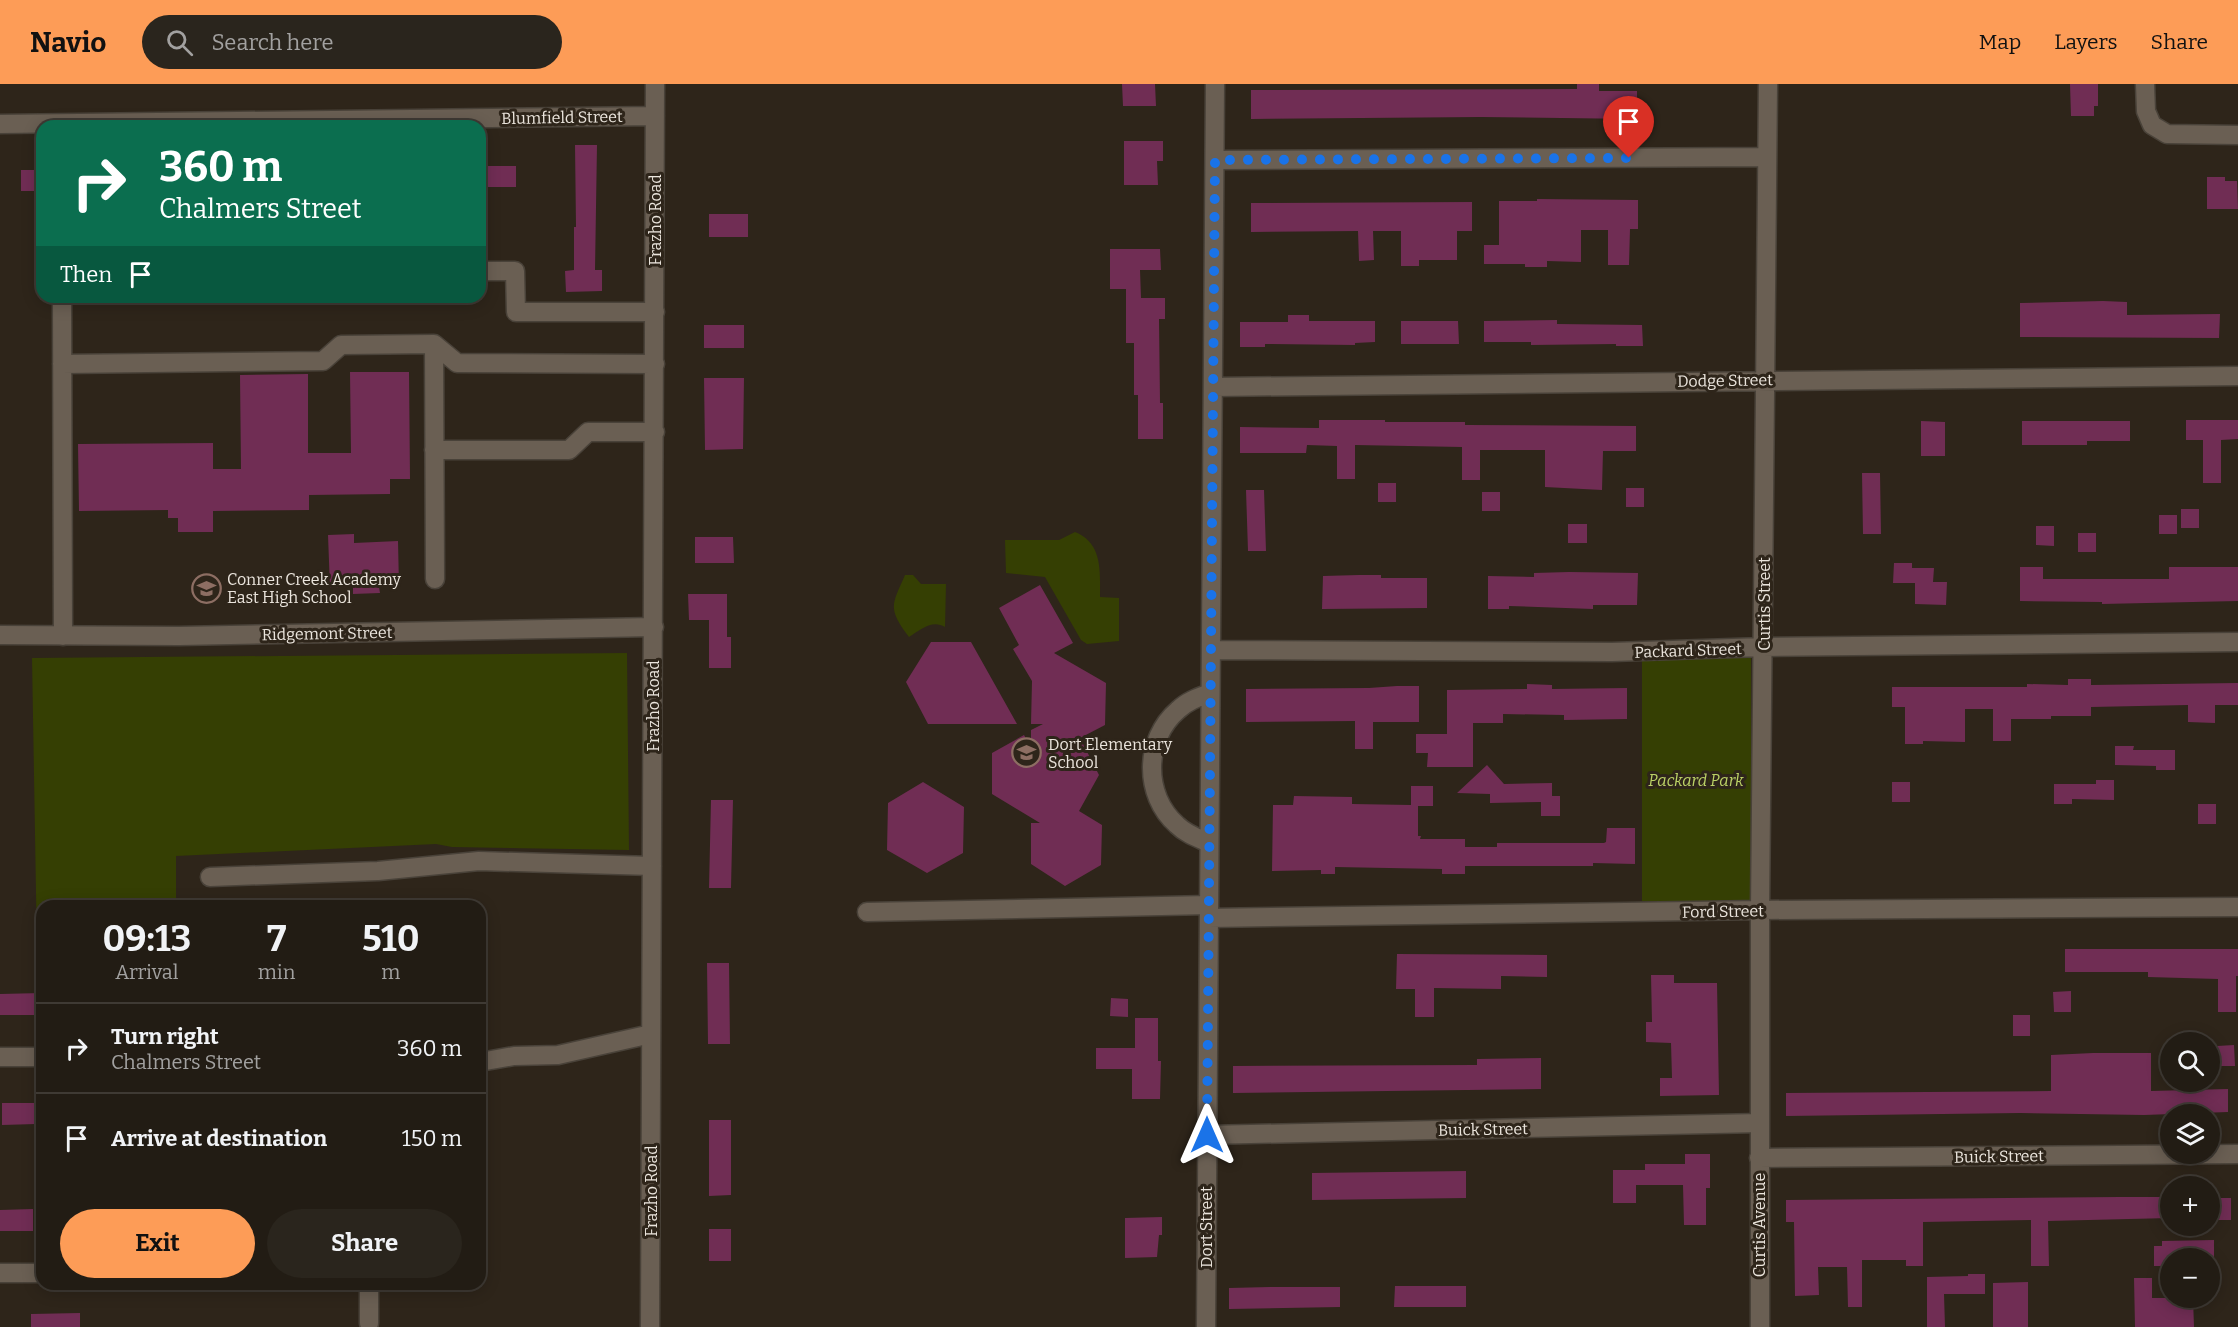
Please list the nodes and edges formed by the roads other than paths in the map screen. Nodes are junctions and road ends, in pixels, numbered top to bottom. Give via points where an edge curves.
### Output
1 (656, 84) edge
2 (1215, 84) edge
3 (1768, 84) edge
4 (2145, 84) edge
5 (655, 116) junction
6 (328, 120) edge
7 (0, 124) edge
8 (36, 124) edge
9 (2238, 135) edge
10 (1767, 157) junction
11 (1215, 160) junction
12 (486, 271) edge
13 (62, 303) edge
14 (655, 312) junction
15 (434, 344) junction
16 (62, 364) junction
17 (655, 364) junction
18 (2238, 376) edge
19 (1765, 380) junction
20 (1213, 387) junction
21 (655, 432) junction
22 (434, 450) junction
23 (435, 579) dead end
24 (654, 627) junction
25 (0, 635) edge
26 (63, 636) junction
27 (2238, 642) edge
28 (1764, 647) junction
29 (1211, 650) junction
30 (1210, 693) junction
31 (1209, 843) junction
32 (652, 866) junction
33 (210, 877) dead end
34 (2238, 907) edge
35 (1760, 910) junction
36 (867, 912) dead end
37 (1209, 912) junction
38 (651, 1034) junction
39 (0, 1057) edge
40 (36, 1057) edge
41 (486, 1061) edge
42 (1760, 1123) junction
43 (1207, 1135) junction
44 (2238, 1154) edge
45 (1759, 1158) junction
46 (36, 1273) edge
47 (0, 1274) edge
48 (369, 1290) edge
49 (369, 1323) dead end
50 (650, 1327) edge
51 (1206, 1327) edge
52 (1760, 1327) edge

1 - 5 street, Frazho Road
2 - 11 street, Dort Street
3 - 10 street, Curtis Street
4 - 9 street via 2146,111 2152,125 2167,134
5 - 6 street, Blumfield Street
5 - 14 street, Frazho Road
7 - 8 street, Blumfield Street
10 - 11 street
10 - 19 street, Curtis Street
11 - 20 street, Dort Street
12 - 14 street via 515,271 516,312
13 - 16 street
14 - 17 street, Frazho Road
15 - 16 street via 341,345 323,361
15 - 17 street via 457,363
15 - 22 street
16 - 26 street
17 - 21 street, Frazho Road
18 - 19 street, Dodge Street
19 - 20 street, Dodge Street
19 - 28 street, Curtis Street
20 - 29 street, Dort Street
21 - 22 street via 588,432 569,450
21 - 24 street, Frazho Road
22 - 23 street
24 - 26 street, Ridgemont Street
24 - 32 street, Frazho Road
25 - 26 street, Ridgemont Street
27 - 28 street, Packard Street
28 - 29 street, Packard Street via 1612,652
28 - 35 street, Curtis Street
29 - 30 street, Dort Street
30 - 31 street, Dort Street
30 - 31 street via 1193,699 1165,723 1156,740 1151,777 1164,811 1192,836
31 - 37 street, Dort Street
32 - 33 street via 479,861 378,871
32 - 38 street, Frazho Road
34 - 35 street, Ford Street
35 - 37 street, Ford Street
35 - 42 street, Curtis Street
36 - 37 street, Ford Street
37 - 43 street, Dort Street
38 - 41 street via 558,1054
38 - 50 street, Frazho Road
39 - 40 street
42 - 43 street, Buick Street
42 - 45 street, Curtis Avenue
43 - 51 street, Dort Street
44 - 45 street, Buick Street
45 - 52 street, Curtis Avenue
46 - 47 street
48 - 49 street

